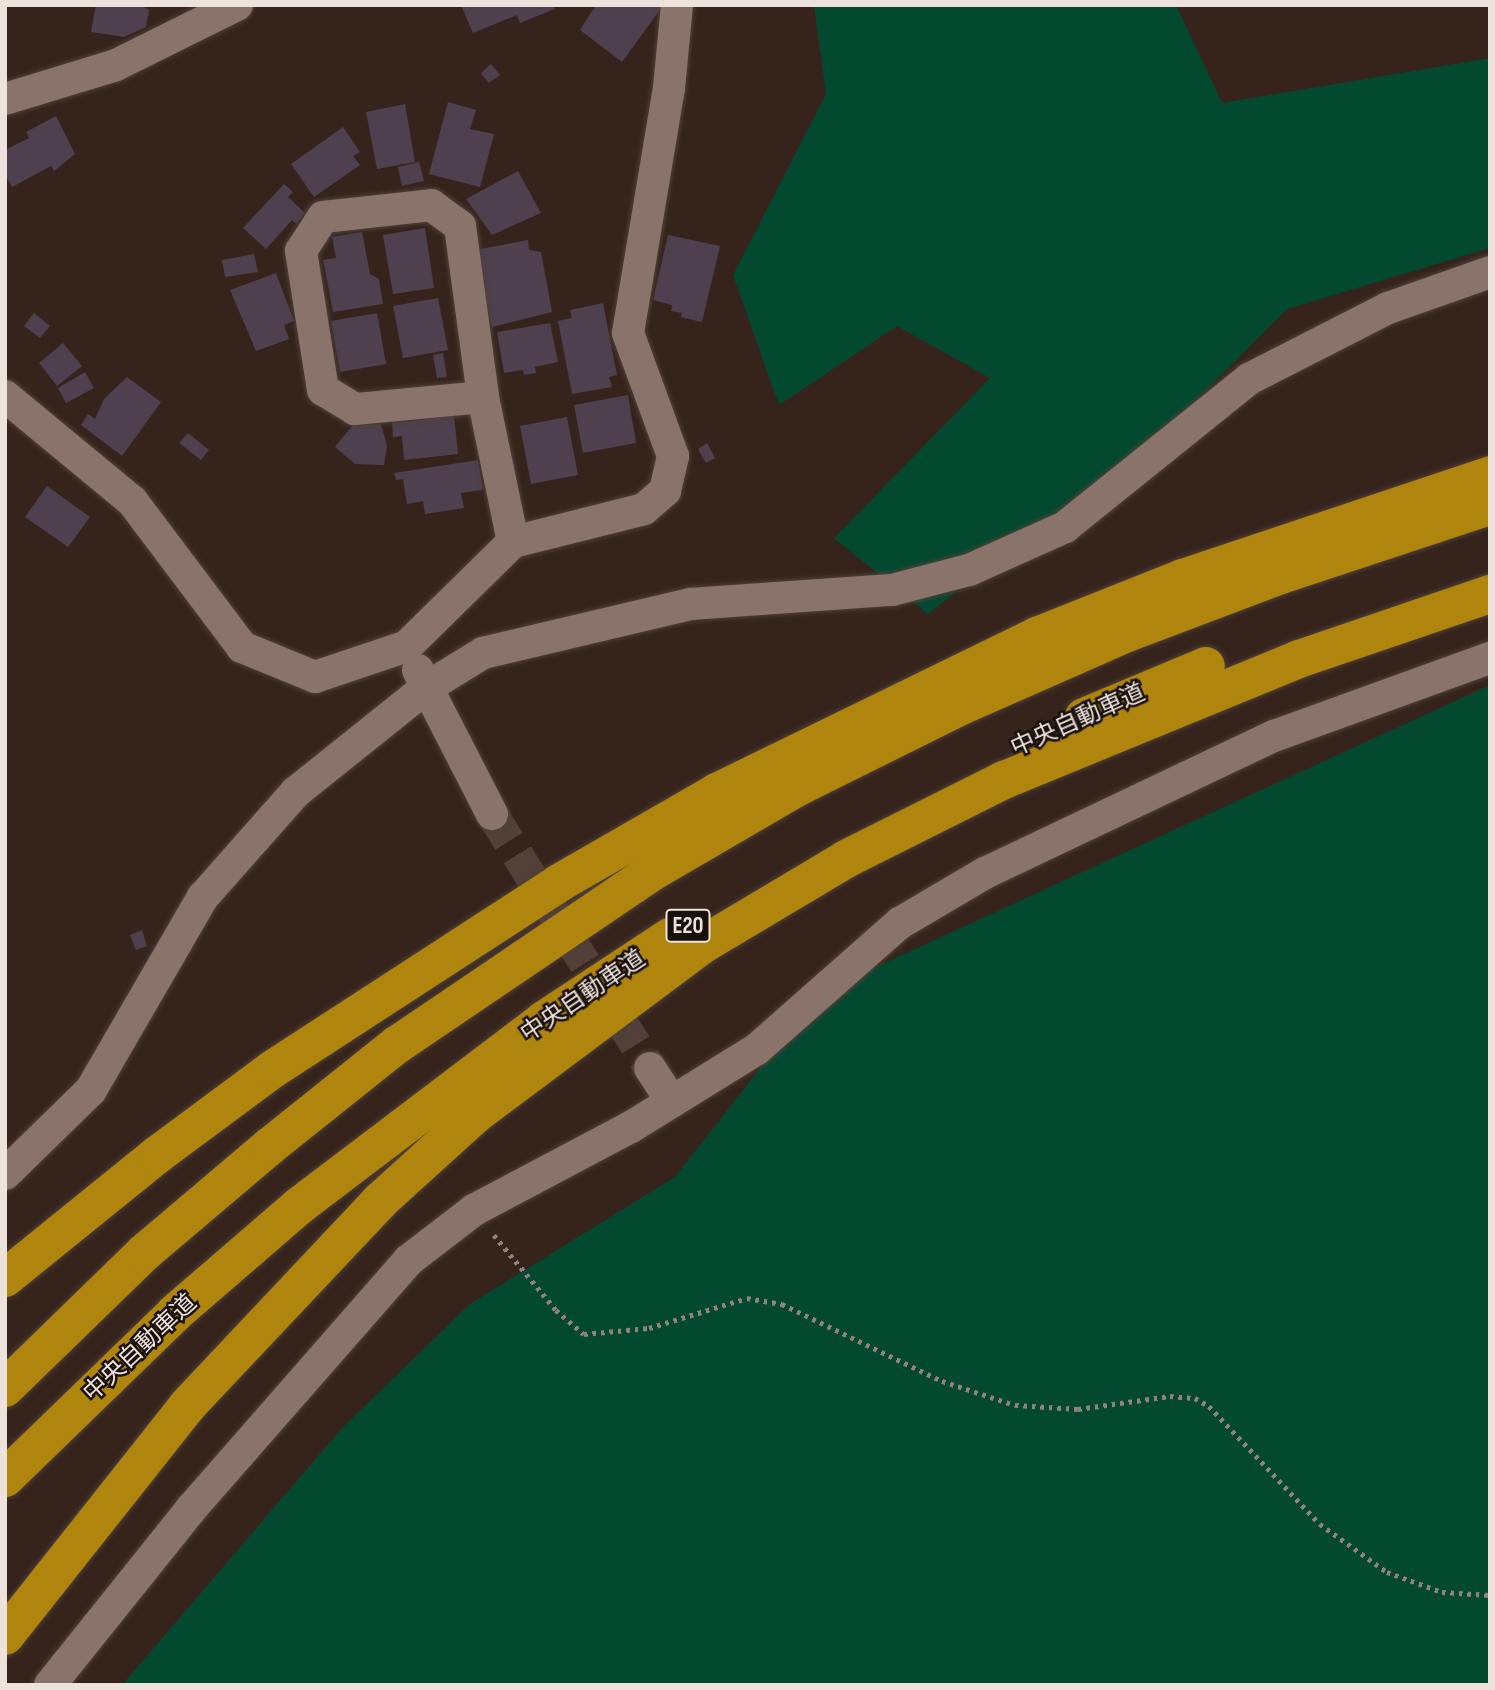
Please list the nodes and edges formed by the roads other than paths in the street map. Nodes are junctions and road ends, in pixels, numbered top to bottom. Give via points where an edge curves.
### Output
1 (237, 5) edge
2 (677, 5) edge
3 (5, 99) edge
4 (1490, 272) edge
5 (5, 396) edge
6 (483, 397) junction
7 (1490, 475) edge
8 (1490, 506) edge
9 (513, 542) junction
10 (1490, 569) edge
11 (1490, 594) edge
12 (407, 646) junction
13 (1490, 658) edge
14 (426, 688) junction
15 (492, 814) tunnel mouth
16 (650, 1068) tunnel mouth
17 (672, 1101) junction
18 (5, 1174) edge
19 (10, 1274) edge
20 (5, 1388) edge
21 (5, 1478) edge
22 (5, 1636) edge
23 (50, 1685) edge

1 - 3 street via 116,65
2 - 9 street via 669,88 628,333 673,456 665,491 644,509
4 - 14 street via 1388,308 1249,379 1065,527 969,570 892,590 690,604 484,653
5 - 12 street via 132,501 242,646 314,677
6 - 6 street via 460,226 431,205 323,217 301,251 323,390 355,409
6 - 9 street
7 - 19 highway via 1183,578 1037,636 717,792 512,912 273,1069 157,1154
8 - 20 highway, E20 via 1278,576 1122,635 959,707 798,787 652,872 398,1044 270,1146 145,1252
9 - 12 street
10 - 21 highway, 中央自動車道 / E20 via 1150,687 993,758 834,840 685,927 544,1020 299,1206 175,1314
11 - 22 highway via 1287,663 1004,780 846,859 702,945 476,1114 380,1201 188,1405
12 - 14 street
13 - 17 street via 1274,736 985,873 900,923 757,1049
14 - 15 street
14 - 18 street via 296,792 203,897 91,1090
16 - 17 street
17 - 23 street via 474,1210 409,1260 191,1509

